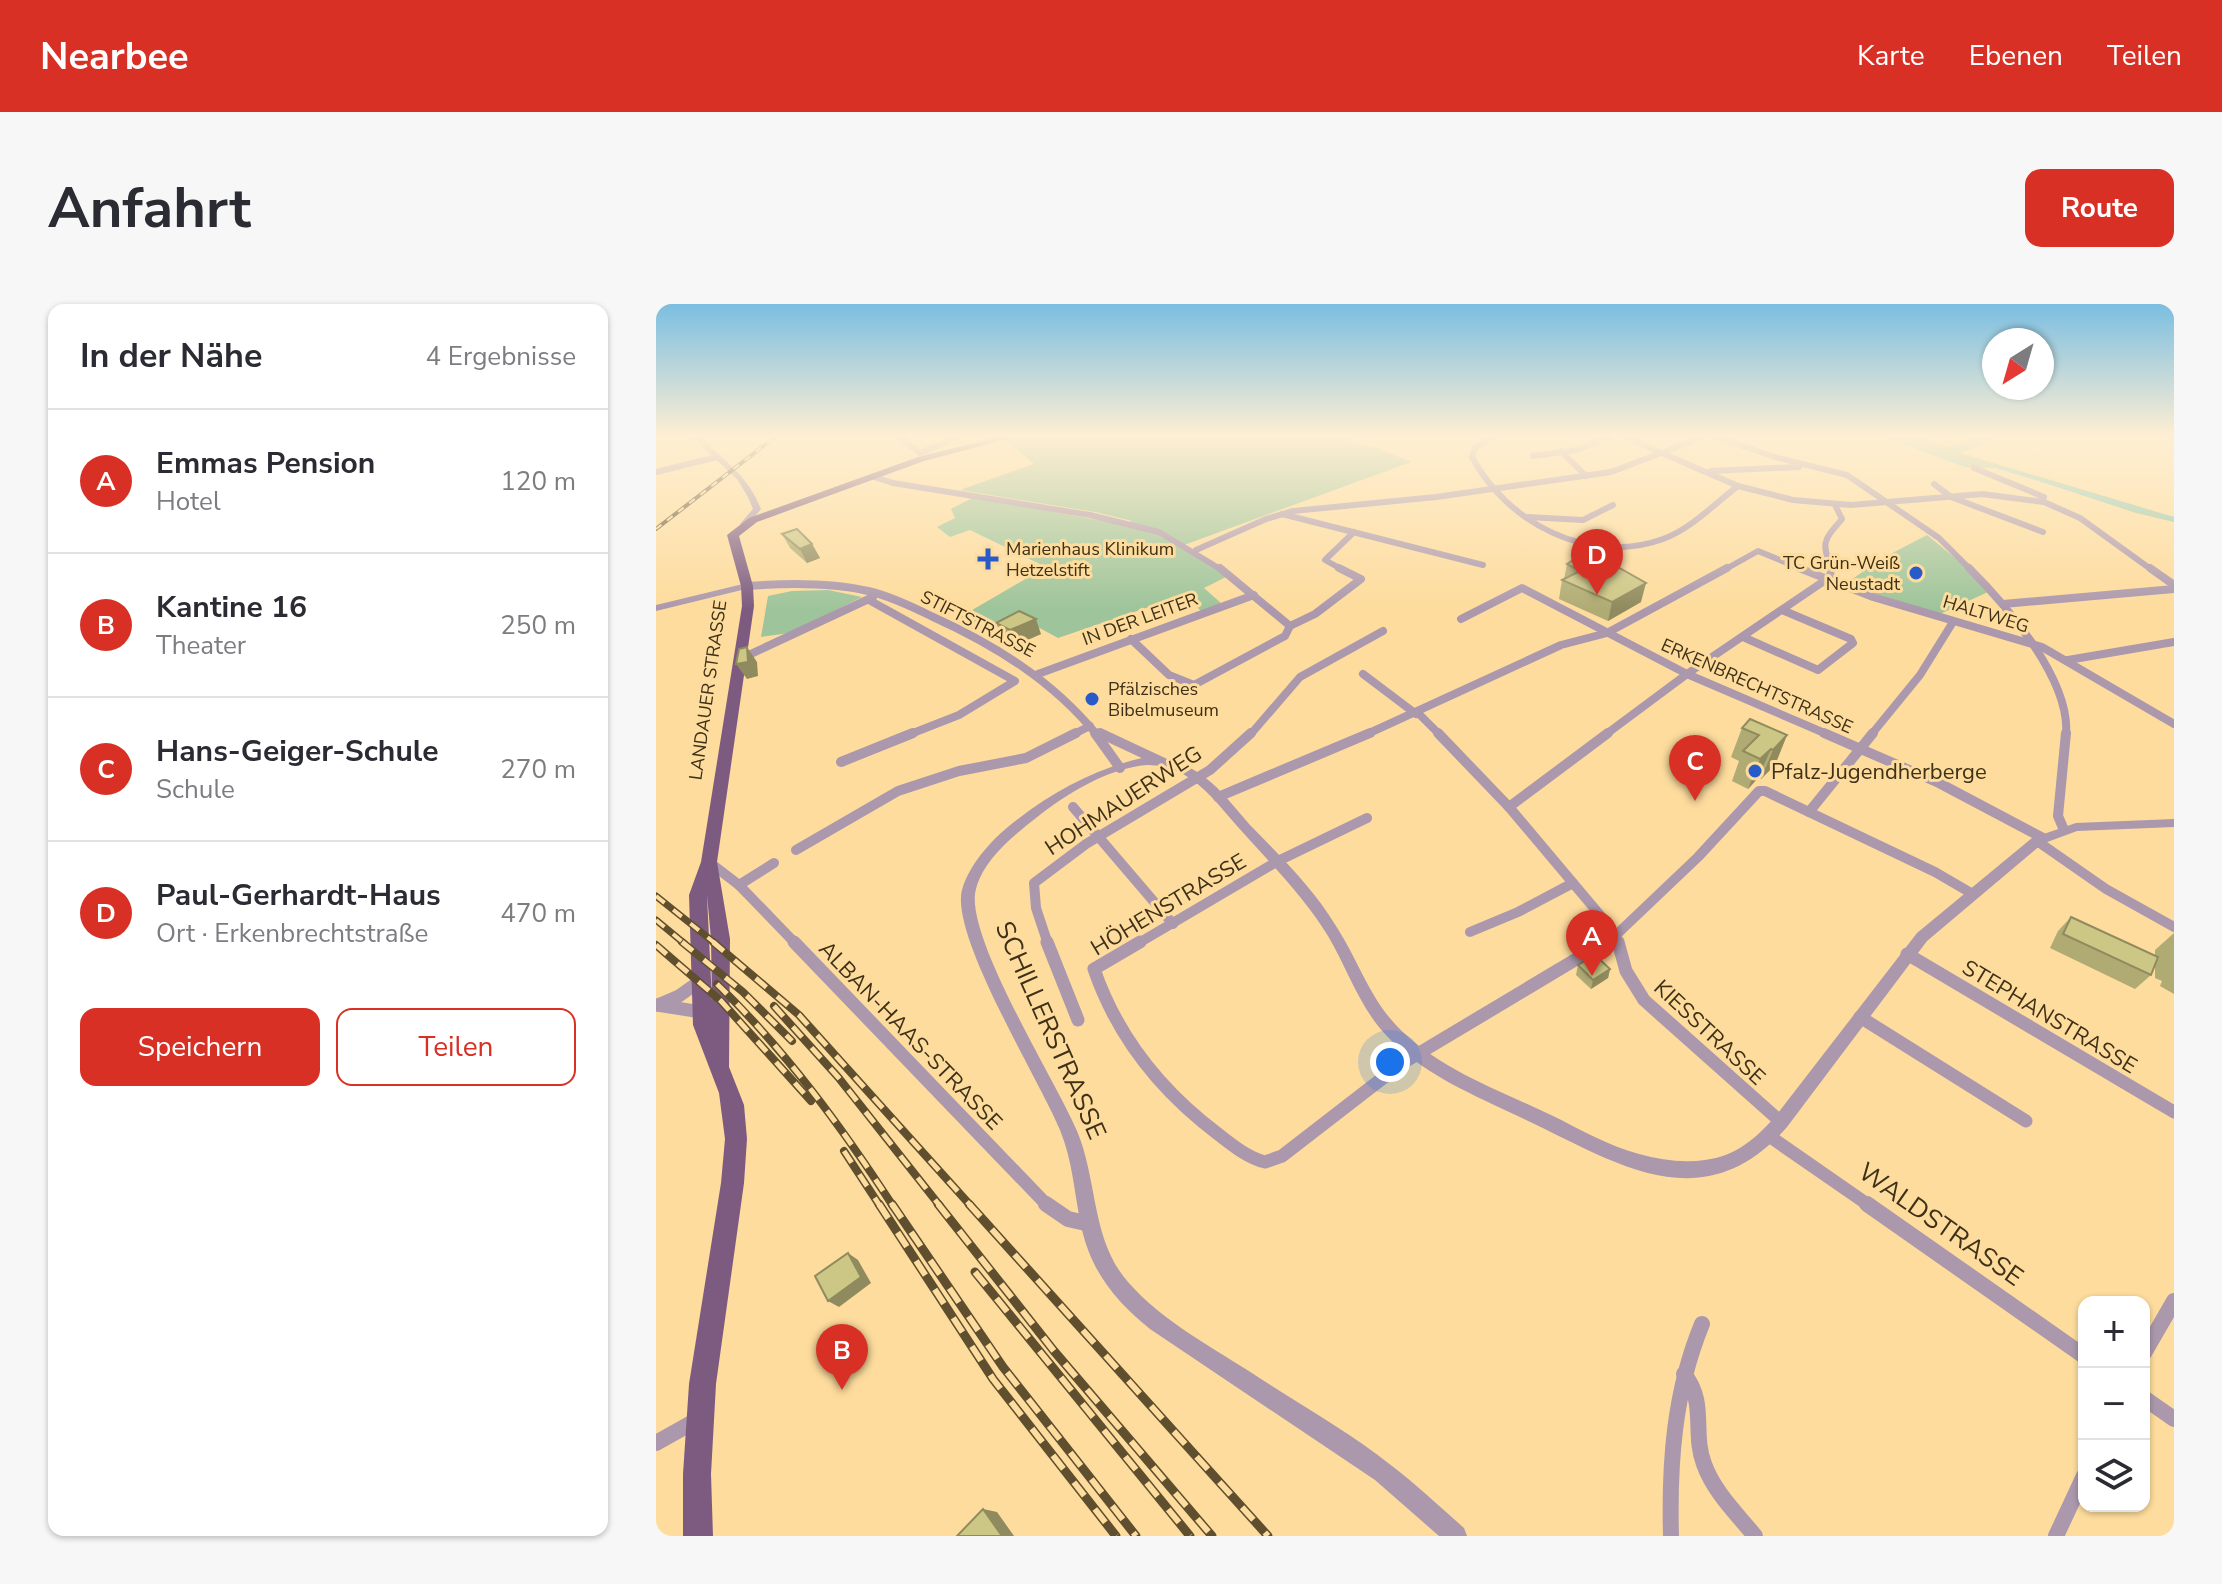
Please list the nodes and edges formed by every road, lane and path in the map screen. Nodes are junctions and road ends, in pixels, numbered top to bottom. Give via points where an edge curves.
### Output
1 (825, 494) edge
2 (961, 494) edge
3 (1444, 494) edge
4 (1496, 494) edge
5 (1726, 494) edge
6 (1771, 494) edge
7 (1873, 494) edge
8 (1948, 494) edge
9 (1984, 494) edge
10 (1994, 494) edge
11 (2040, 494) edge
12 (753, 496) joint
13 (1951, 497) junction
14 (2044, 502) junction
15 (1885, 503) junction
16 (1613, 505) dead end
17 (1835, 505) junction
18 (774, 513) junction
19 (1282, 514) junction
20 (1523, 517) junction
21 (744, 524) junction
22 (2027, 526) junction
23 (1354, 532) junction
24 (2043, 532) dead end
25 (2014, 533) dead end
26 (1196, 550) junction
27 (1483, 565) dead end
28 (1827, 579) junction
29 (2174, 587) edge
30 (747, 590) junction
31 (880, 594) junction
32 (1254, 595) junction
33 (869, 600) junction
34 (2003, 604) junction
35 (656, 609) edge
36 (1782, 610) junction
37 (1461, 619) dead end
38 (1953, 622) junction
39 (1290, 626) junction
40 (1383, 631) dead end
41 (1607, 633) junction
42 (1743, 637) junction
43 (1131, 639) junction
44 (2174, 642) edge
45 (2034, 645) junction
46 (740, 660) junction
47 (2068, 660) junction
48 (1038, 674) junction
49 (1363, 674) dead end
50 (1687, 674) junction
51 (1417, 714) junction
52 (2174, 724) edge
53 (1090, 726) junction
54 (1116, 743) junction
55 (1860, 749) junction
56 (841, 762) dead end
57 (1165, 764) junction
58 (1120, 768) junction
59 (1198, 778) junction
60 (1218, 797) junction
61 (1073, 807) dead end
62 (1509, 807) junction
63 (1809, 812) junction
64 (1367, 818) dead end
65 (2174, 823) edge
66 (2064, 830) junction
67 (1098, 837) junction
68 (2040, 839) junction
69 (796, 850) dead end
70 (1278, 861) junction
71 (709, 862) junction
72 (774, 863) dead end
73 (1573, 883) junction
74 (739, 885) junction
75 (1971, 893) junction
76 (1173, 924) junction
77 (2174, 927) edge
78 (1470, 932) dead end
79 (1616, 935) junction
80 (1907, 954) junction
81 (700, 981) junction
82 (657, 1005) edge
83 (701, 1012) junction
84 (1860, 1017) junction
85 (1078, 1020) dead end
86 (1418, 1053) junction
87 (719, 1068) junction
88 (2174, 1112) edge
89 (2026, 1121) dead end
90 (1781, 1122) junction
91 (1769, 1136) junction
92 (1090, 1224) junction
93 (2174, 1301) edge
94 (1702, 1324) dead end
95 (2150, 1343) edge
96 (2078, 1352) edge
97 (1684, 1374) junction
98 (2150, 1402) edge
99 (2174, 1419) edge
100 (698, 1420) junction
101 (656, 1443) edge
102 (2078, 1489) edge
103 (698, 1536) edge
104 (1456, 1536) edge
105 (1671, 1536) edge
106 (1755, 1536) edge
107 (2056, 1536) edge

1 - 18 main road
2 - 26 street via 1129,523
3 - 19 street
4 - 20 street
5 - 20 street via 1672,534 1639,544 1583,542
6 - 17 street
7 - 15 street
8 - 13 street
9 - 13 street
10 - 14 street
11 - 14 street
12 - 18 street
12 - 21 street via 757,509
13 - 15 street
13 - 22 street
14 - 29 street via 2080,518
15 - 17 street
15 - 34 street via 1949,546
16 - 20 street via 1583,520
17 - 28 street via 1842,519 1824,543 1832,570
18 - 21 main road
19 - 23 street
19 - 26 street
21 - 30 main road, LANDAUER STRASSE via 733,538
22 - 24 street
22 - 25 street
23 - 27 street
23 - 39 street via 1325,560 1361,579
26 - 32 street
28 - 36 street
28 - 38 street, HALTWEG
28 - 41 street, HALTWEG via 1756,552
29 - 34 street
30 - 31 street, STIFTSTRASSE via 834,586
30 - 35 street
30 - 46 main road, LANDAUER STRASSE
31 - 33 street
31 - 48 street, STIFTSTRASSE via 994,646
32 - 39 street
32 - 43 street, IN DER LEITER
33 - 46 street
33 - 56 street via 1015,680 969,710
34 - 45 street
36 - 42 street
36 - 42 street via 1853,643 1818,670
37 - 41 street, ERKENBRECHTSTRASSE via 1522,588
38 - 45 street, HALTWEG
38 - 55 street via 1920,675
39 - 43 street via 1285,636 1194,685 1169,675
40 - 59 street, HOHMAUERWEG via 1294,681 1248,737
41 - 50 street, ERKENBRECHTSTRASSE
41 - 51 street, HALTWEG via 1561,645
42 - 50 street
43 - 48 street, IN DER LEITER
44 - 47 street
45 - 47 street
45 - 66 street, HALTWEG via 2067,713 2058,816
46 - 71 main road, LANDAUER STRASSE
47 - 52 street
48 - 53 street, STIFTSTRASSE
49 - 51 street, KIESSTRASSE
50 - 55 street, ERKENBRECHTSTRASSE
50 - 62 street
51 - 60 street, HALTWEG
51 - 62 street, KIESSTRASSE
53 - 54 street, STIFTSTRASSE
53 - 58 street, STIFTSTRASSE
53 - 69 street via 1020,759 898,791
54 - 57 street, STIFTSTRASSE
54 - 58 street via 1126,757
55 - 63 street
55 - 68 street, ERKENBRECHTSTRASSE via 1977,801
57 - 58 street, SCHILLERSTRASSE
57 - 59 street, SCHILLERSTRASSE
58 - 92 street, SCHILLERSTRASSE via 1053,801 1010,834 975,877 967,904 1014,1027 1077,1151
59 - 60 street
59 - 67 street, HOHMAUERWEG
60 - 70 street
61 - 67 street
62 - 73 street, KIESSTRASSE
63 - 75 street
63 - 79 street via 1759,791
64 - 70 street, HÖHENSTRASSE
65 - 66 street
66 - 68 street
67 - 76 street
67 - 85 street, HOHMAUERWEG via 1031,888
68 - 75 street
68 - 77 street, ERKENBRECHTSTRASSE via 2106,889
70 - 76 street, HÖHENSTRASSE
70 - 86 street via 1323,916 1379,1015
71 - 74 street, ALBAN-HAAS-STRASSE
71 - 81 main road, LANDAUER STRASSE via 698,895
71 - 87 main road, LANDAUER STRASSE via 716,890 724,1004
72 - 74 street
73 - 78 street
73 - 79 street, KIESSTRASSE
74 - 92 street, ALBAN-HAAS-STRASSE via 1050,1208
75 - 80 street
76 - 86 street, HÖHENSTRASSE via 1094,969 1098,985 1124,1036 1153,1071 1214,1129 1257,1160 1282,1156
79 - 86 street
79 - 90 street, KIESSTRASSE via 1626,971 1644,1000
80 - 84 street
80 - 88 street, STEPHANSTRASSE
81 - 82 street
81 - 83 main road, LANDAUER STRASSE
82 - 83 street
83 - 87 main road, LANDAUER STRASSE
84 - 89 street
84 - 90 street
86 - 91 street via 1574,1135 1651,1165 1695,1169 1732,1163
87 - 100 main road, LANDAUER STRASSE via 734,1106 735,1143
90 - 91 street
91 - 96 street, WALDSTRASSE
92 - 104 street, SCHILLERSTRASSE via 1098,1258 1131,1301 1383,1472
93 - 95 street
94 - 97 street
97 - 105 street via 1671,1476
97 - 106 street via 1700,1399 1698,1438 1705,1467
98 - 99 street
100 - 101 street
100 - 103 main road, LANDAUER STRASSE
102 - 107 street

